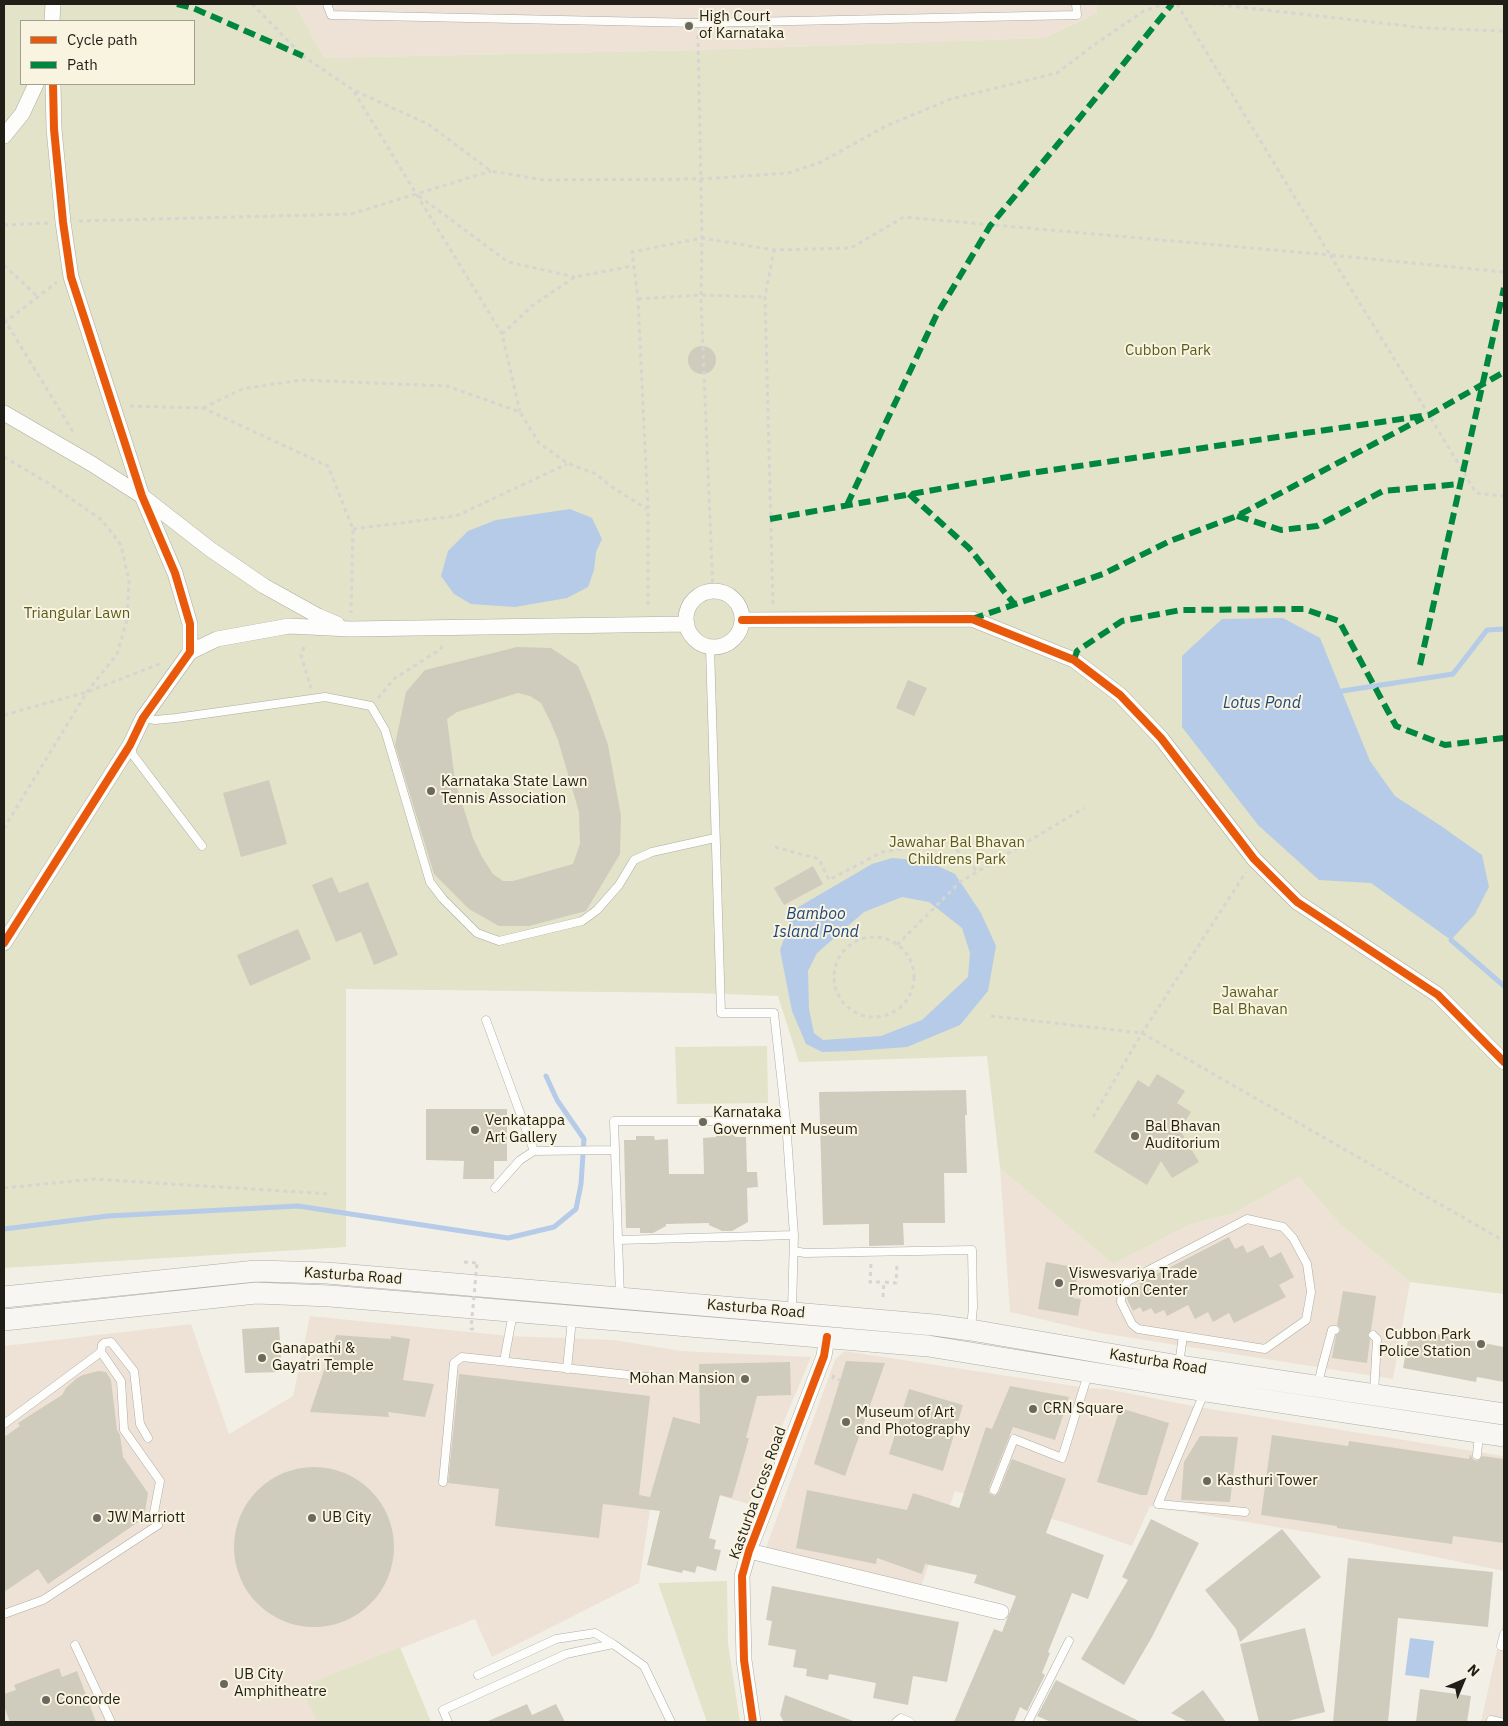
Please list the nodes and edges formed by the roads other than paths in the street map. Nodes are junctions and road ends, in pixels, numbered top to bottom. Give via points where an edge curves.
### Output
1 (327, 4) edge
2 (1076, 4) edge
3 (36, 85) edge
4 (53, 85) edge
5 (4, 136) edge
6 (4, 414) edge
7 (142, 496) junction
8 (742, 620) junction
9 (687, 624) junction
10 (350, 629) junction
11 (710, 647) junction
12 (190, 652) junction
13 (143, 718) junction
14 (130, 745) junction
15 (715, 838) junction
16 (202, 846) dead end
17 (4, 943) edge
18 (486, 1020) dead end
19 (1504, 1062) edge
20 (786, 1120) junction
21 (615, 1150) junction
22 (534, 1151) junction
23 (495, 1188) dead end
24 (794, 1235) junction
25 (619, 1240) junction
26 (794, 1252) junction
27 (4, 1297) edge
28 (620, 1297) junction
29 (513, 1311) junction
30 (792, 1312) junction
31 (572, 1317) junction
32 (4, 1320) edge
33 (971, 1330) junction
34 (1335, 1330) dead end
35 (1373, 1335) dead end
36 (1183, 1336) junction
37 (827, 1337) junction
38 (101, 1352) junction
39 (504, 1362) junction
40 (1179, 1366) junction
41 (567, 1369) junction
42 (1088, 1372) junction
43 (657, 1378) dead end
44 (1318, 1387) junction
45 (1205, 1392) junction
46 (1374, 1395) junction
47 (1504, 1414) edge
48 (4, 1424) edge
49 (1479, 1432) junction
50 (1504, 1436) edge
51 (148, 1438) dead end
52 (1477, 1455) dead end
53 (442, 1482) dead end
54 (994, 1490) dead end
55 (1244, 1512) dead end
56 (749, 1551) junction
57 (1001, 1612) dead end
58 (4, 1614) edge
59 (1504, 1634) edge
60 (1069, 1641) dead end
61 (613, 1644) junction
62 (75, 1645) dead end
63 (1501, 1646) dead end
64 (478, 1675) dead end
65 (1490, 1720) dead end
66 (111, 1722) edge
67 (448, 1722) edge
68 (671, 1722) edge
69 (753, 1722) edge
70 (896, 1722) edge
71 (910, 1722) edge
72 (1028, 1722) edge
73 (1500, 1722) edge

1 - 2 lane via 330,15 698,22 1077,15
3 - 5 street via 22,114
4 - 7 street via 63,222 72,277
6 - 7 street
7 - 10 street via 264,586 318,616
7 - 12 street via 175,573 190,624
8 - 9 street via 734,600 713,592 694,599 688,608
8 - 11 street via 733,640 724,646
8 - 19 street via 972,619 1074,660 1120,695 1161,738 1254,859 1297,902 1438,995
9 - 10 street
9 - 11 street via 693,639
10 - 12 street via 289,626 217,640
11 - 15 lane
12 - 13 street
13 - 14 street
13 - 15 lane via 176,718 325,697 371,706 385,730 430,882 478,933 499,940 582,921 597,910 619,885 634,860 652,852
14 - 16 lane via 134,755
14 - 17 street
15 - 20 lane via 721,1013 774,1013
18 - 22 lane
20 - 21 lane via 614,1121
20 - 24 lane
21 - 22 lane
21 - 25 lane
22 - 23 lane via 520,1160
24 - 25 lane
24 - 26 lane
25 - 28 lane
26 - 30 lane
26 - 33 lane via 972,1250
27 - 28 main road, Kasturba Road via 256,1270
28 - 30 main road, Kasturba Road
29 - 31 main road, Kasturba Road
29 - 32 main road, Kasturba Road via 256,1293
29 - 39 lane
30 - 33 main road, Kasturba Road
31 - 37 main road, Kasturba Road
31 - 41 lane
33 - 40 main road, Kasturba Road
34 - 44 lane via 1332,1330
35 - 46 lane via 1377,1339
36 - 36 lane via 1265,1349 1306,1320 1312,1292 1307,1264 1283,1227 1247,1219 1128,1281 1122,1291 1121,1302 1132,1324 1138,1328
36 - 40 lane
37 - 42 main road, Kasturba Road via 928,1346
37 - 56 street, Kasturba Cross Road via 824,1356
38 - 48 lane
38 - 51 lane via 104,1343 111,1342 134,1371 140,1424
38 - 58 lane via 121,1381 124,1430 160,1481 153,1518 158,1525 43,1600
39 - 41 lane
39 - 53 lane via 462,1357 454,1363
40 - 44 main road, Kasturba Road
41 - 43 lane
42 - 45 main road, Kasturba Road
42 - 54 lane via 1062,1458 1014,1439
44 - 46 main road, Kasturba Road
45 - 49 main road, Kasturba Road
45 - 55 lane via 1158,1504
46 - 47 main road, Kasturba Road
49 - 50 main road, Kasturba Road
49 - 52 lane
56 - 57 street
56 - 69 street, Kasturba Cross Road via 742,1576 744,1660
59 - 63 lane
60 - 72 lane
61 - 64 lane via 595,1633 556,1639
61 - 67 lane via 566,1654 442,1710
61 - 68 lane via 644,1666
62 - 66 lane
65 - 73 lane
70 - 71 lane via 901,1718

